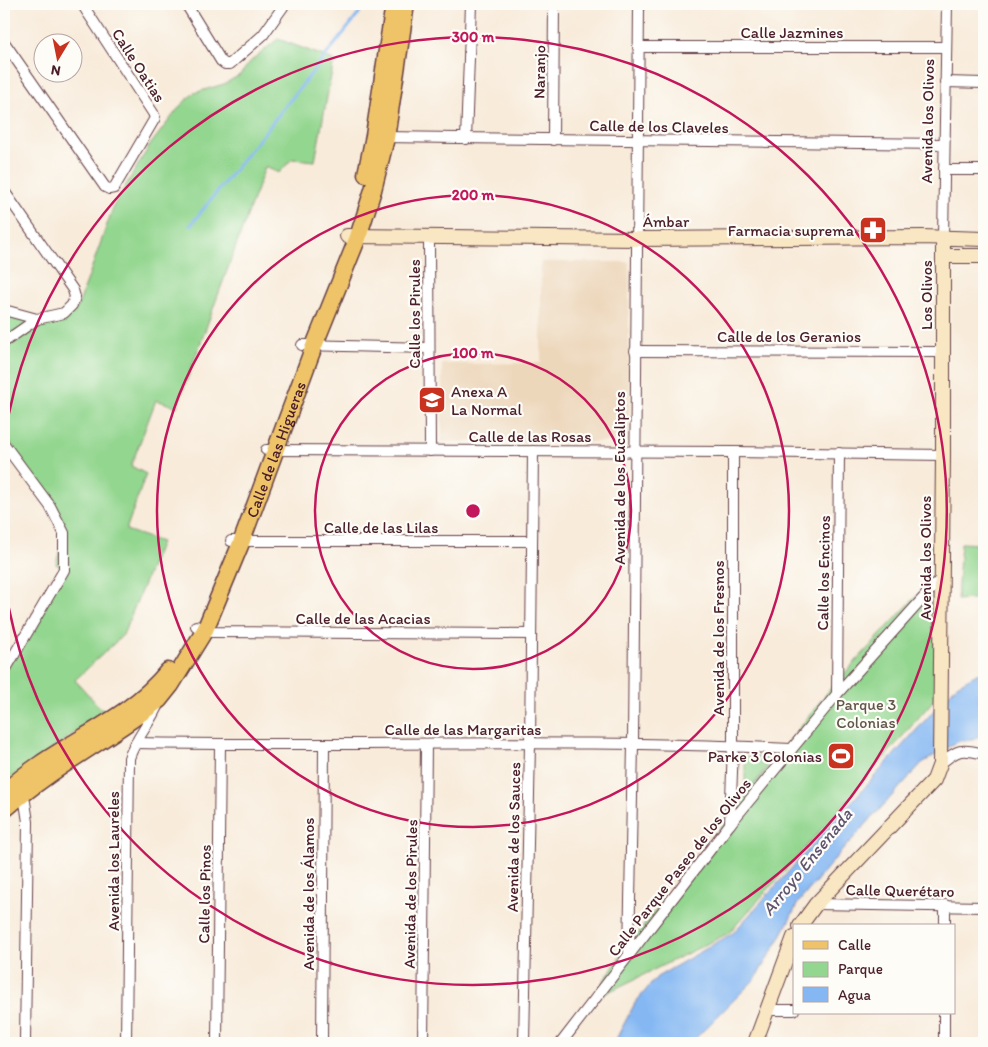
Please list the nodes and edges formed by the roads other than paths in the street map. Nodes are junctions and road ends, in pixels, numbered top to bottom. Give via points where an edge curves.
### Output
1 (82, 4) edge
2 (186, 4) edge
3 (285, 4) edge
4 (394, 4) edge
5 (406, 4) edge
6 (471, 4) edge
7 (554, 4) edge
8 (639, 4) edge
9 (947, 4) edge
10 (4, 42) edge
11 (638, 47) junction
12 (946, 47) junction
13 (945, 82) junction
14 (984, 83) edge
15 (380, 137) junction
16 (466, 139) junction
17 (553, 140) junction
18 (637, 141) junction
19 (944, 144) junction
20 (944, 170) junction
21 (984, 170) edge
22 (4, 191) edge
23 (352, 237) junction
24 (429, 238) junction
25 (943, 238) junction
26 (637, 239) junction
27 (984, 239) edge
28 (943, 256) junction
29 (984, 256) edge
30 (4, 310) edge
31 (37, 318) junction
32 (4, 342) edge
33 (308, 345) junction
34 (429, 348) junction
35 (635, 351) junction
36 (943, 352) junction
37 (4, 444) edge
38 (271, 450) junction
39 (430, 451) junction
40 (533, 452) junction
41 (634, 452) junction
42 (733, 452) junction
43 (839, 453) junction
44 (943, 455) junction
45 (532, 541) junction
46 (236, 542) junction
47 (943, 576) junction
48 (200, 628) junction
49 (531, 634) junction
50 (4, 672) edge
51 (157, 694) junction
52 (837, 694) junction
53 (136, 743) junction
54 (220, 744) junction
55 (426, 744) junction
56 (530, 744) junction
57 (633, 744) junction
58 (324, 745) junction
59 (733, 746) junction
60 (791, 749) junction
61 (984, 754) edge
62 (940, 764) junction
63 (13, 790) edge
64 (4, 810) edge
65 (730, 824) junction
66 (816, 904) junction
67 (945, 905) junction
68 (984, 907) edge
69 (801, 924) edge
70 (945, 924) edge
71 (793, 940) edge
72 (629, 953) junction
73 (766, 1010) junction
74 (793, 1010) edge
75 (944, 1014) edge
76 (25, 1043) edge
77 (126, 1043) edge
78 (217, 1043) edge
79 (322, 1043) edge
80 (423, 1043) edge
81 (524, 1043) edge
82 (561, 1043) edge
83 (755, 1043) edge
84 (944, 1043) edge

1 - 10 street, Calle Oatias via 155,118 114,188 105,187
2 - 3 street via 225,64 230,64 263,35
4 - 15 main road, Calle de las Higueras
5 - 15 main road, Calle de las Higueras
6 - 16 street
7 - 17 street, Naranjo
8 - 11 street, Avenida de los Eucaliptos
9 - 12 street, Avenida los Olivos
11 - 12 street, Calle Jazmines
11 - 18 street, Avenida de los Eucaliptos
12 - 13 street, Avenida los Olivos
13 - 14 street
13 - 19 street, Avenida los Olivos
15 - 16 street, Calle de los Claveles
15 - 23 main road, Calle de las Higueras
16 - 17 street, Calle de los Claveles
17 - 18 street, Calle de los Claveles
18 - 19 street, Calle de los Claveles
18 - 26 street, Avenida de los Eucaliptos
19 - 20 street, Avenida los Olivos
20 - 21 street
20 - 25 street, Avenida los Olivos
22 - 31 street via 73,290 72,306 64,313
23 - 24 street, Ámbar
23 - 33 main road, Calle de las Higueras
24 - 26 street, Ámbar
24 - 34 street, Calle los Pirules
25 - 26 street, Ámbar
25 - 27 street, Ámbar
25 - 28 street, Los Olivos
26 - 35 street, Avenida de los Eucaliptos
28 - 29 street
28 - 36 street, Los Olivos
30 - 31 street
31 - 32 street
33 - 34 street
33 - 38 main road, Calle de las Higueras
34 - 39 street, Calle los Pirules
35 - 36 street, Calle de los Geranios
35 - 41 street, Avenida de los Eucaliptos
36 - 44 street, Avenida los Olivos
37 - 50 street via 50,506 64,533 64,570
38 - 39 street, Calle de las Rosas
38 - 46 main road, Calle de las Higueras
39 - 40 street, Calle de las Rosas
40 - 41 street, Calle de las Rosas
40 - 45 street, Avenida de los Sauces
41 - 42 street, Calle de las Rosas
41 - 57 street, Avenida de los Eucaliptos
42 - 43 street, Calle de las Rosas
42 - 59 street, Avenida de los Fresnos
43 - 44 street, Calle de las Rosas
43 - 52 street, Calle los Encinos
44 - 47 street, Avenida los Olivos
45 - 46 street, Calle de las Lilas
45 - 49 street, Avenida de los Sauces
46 - 48 main road, Calle de las Higueras
47 - 52 street, Calle Parque Paseo de los Olivos
47 - 62 street, Avenida los Olivos
48 - 49 street, Calle de las Acacias via 212,632
48 - 51 main road, Calle de las Higueras
49 - 56 street, Avenida de los Sauces
51 - 53 street, Avenida los Laureles via 154,716
51 - 63 main road, Calle de las Higueras via 72,742
52 - 60 street, Calle Parque Paseo de los Olivos
53 - 54 street, Calle de las Margaritas
53 - 77 street, Avenida los Laureles via 128,767
54 - 58 street, Calle de las Margaritas
54 - 78 street, Calle los Pinos
55 - 56 street, Calle de las Margaritas
55 - 58 street, Calle de las Margaritas
55 - 80 street, Avenida de los Pirules
56 - 57 street, Calle de las Margaritas
56 - 81 street, Avenida de los Sauces
57 - 59 street, Calle de las Margaritas
57 - 72 street, Avenida de los Eucaliptos
58 - 79 street, Avenida de los Álamos
59 - 60 street, Calle de las Margaritas
59 - 65 street, Avenida de los Fresnos
60 - 65 street, Calle Parque Paseo de los Olivos
61 - 62 street via 970,750 956,752
62 - 66 street via 934,780
63 - 64 main road, Calle de las Higueras
63 - 76 street via 28,822
65 - 72 street, Calle Parque Paseo de los Olivos
66 - 67 street, Calle Querétaro
66 - 69 street
67 - 68 street, Calle Querétaro
67 - 70 street
71 - 73 street
72 - 82 street, Calle Parque Paseo de los Olivos
73 - 74 street
73 - 83 street
75 - 84 street

